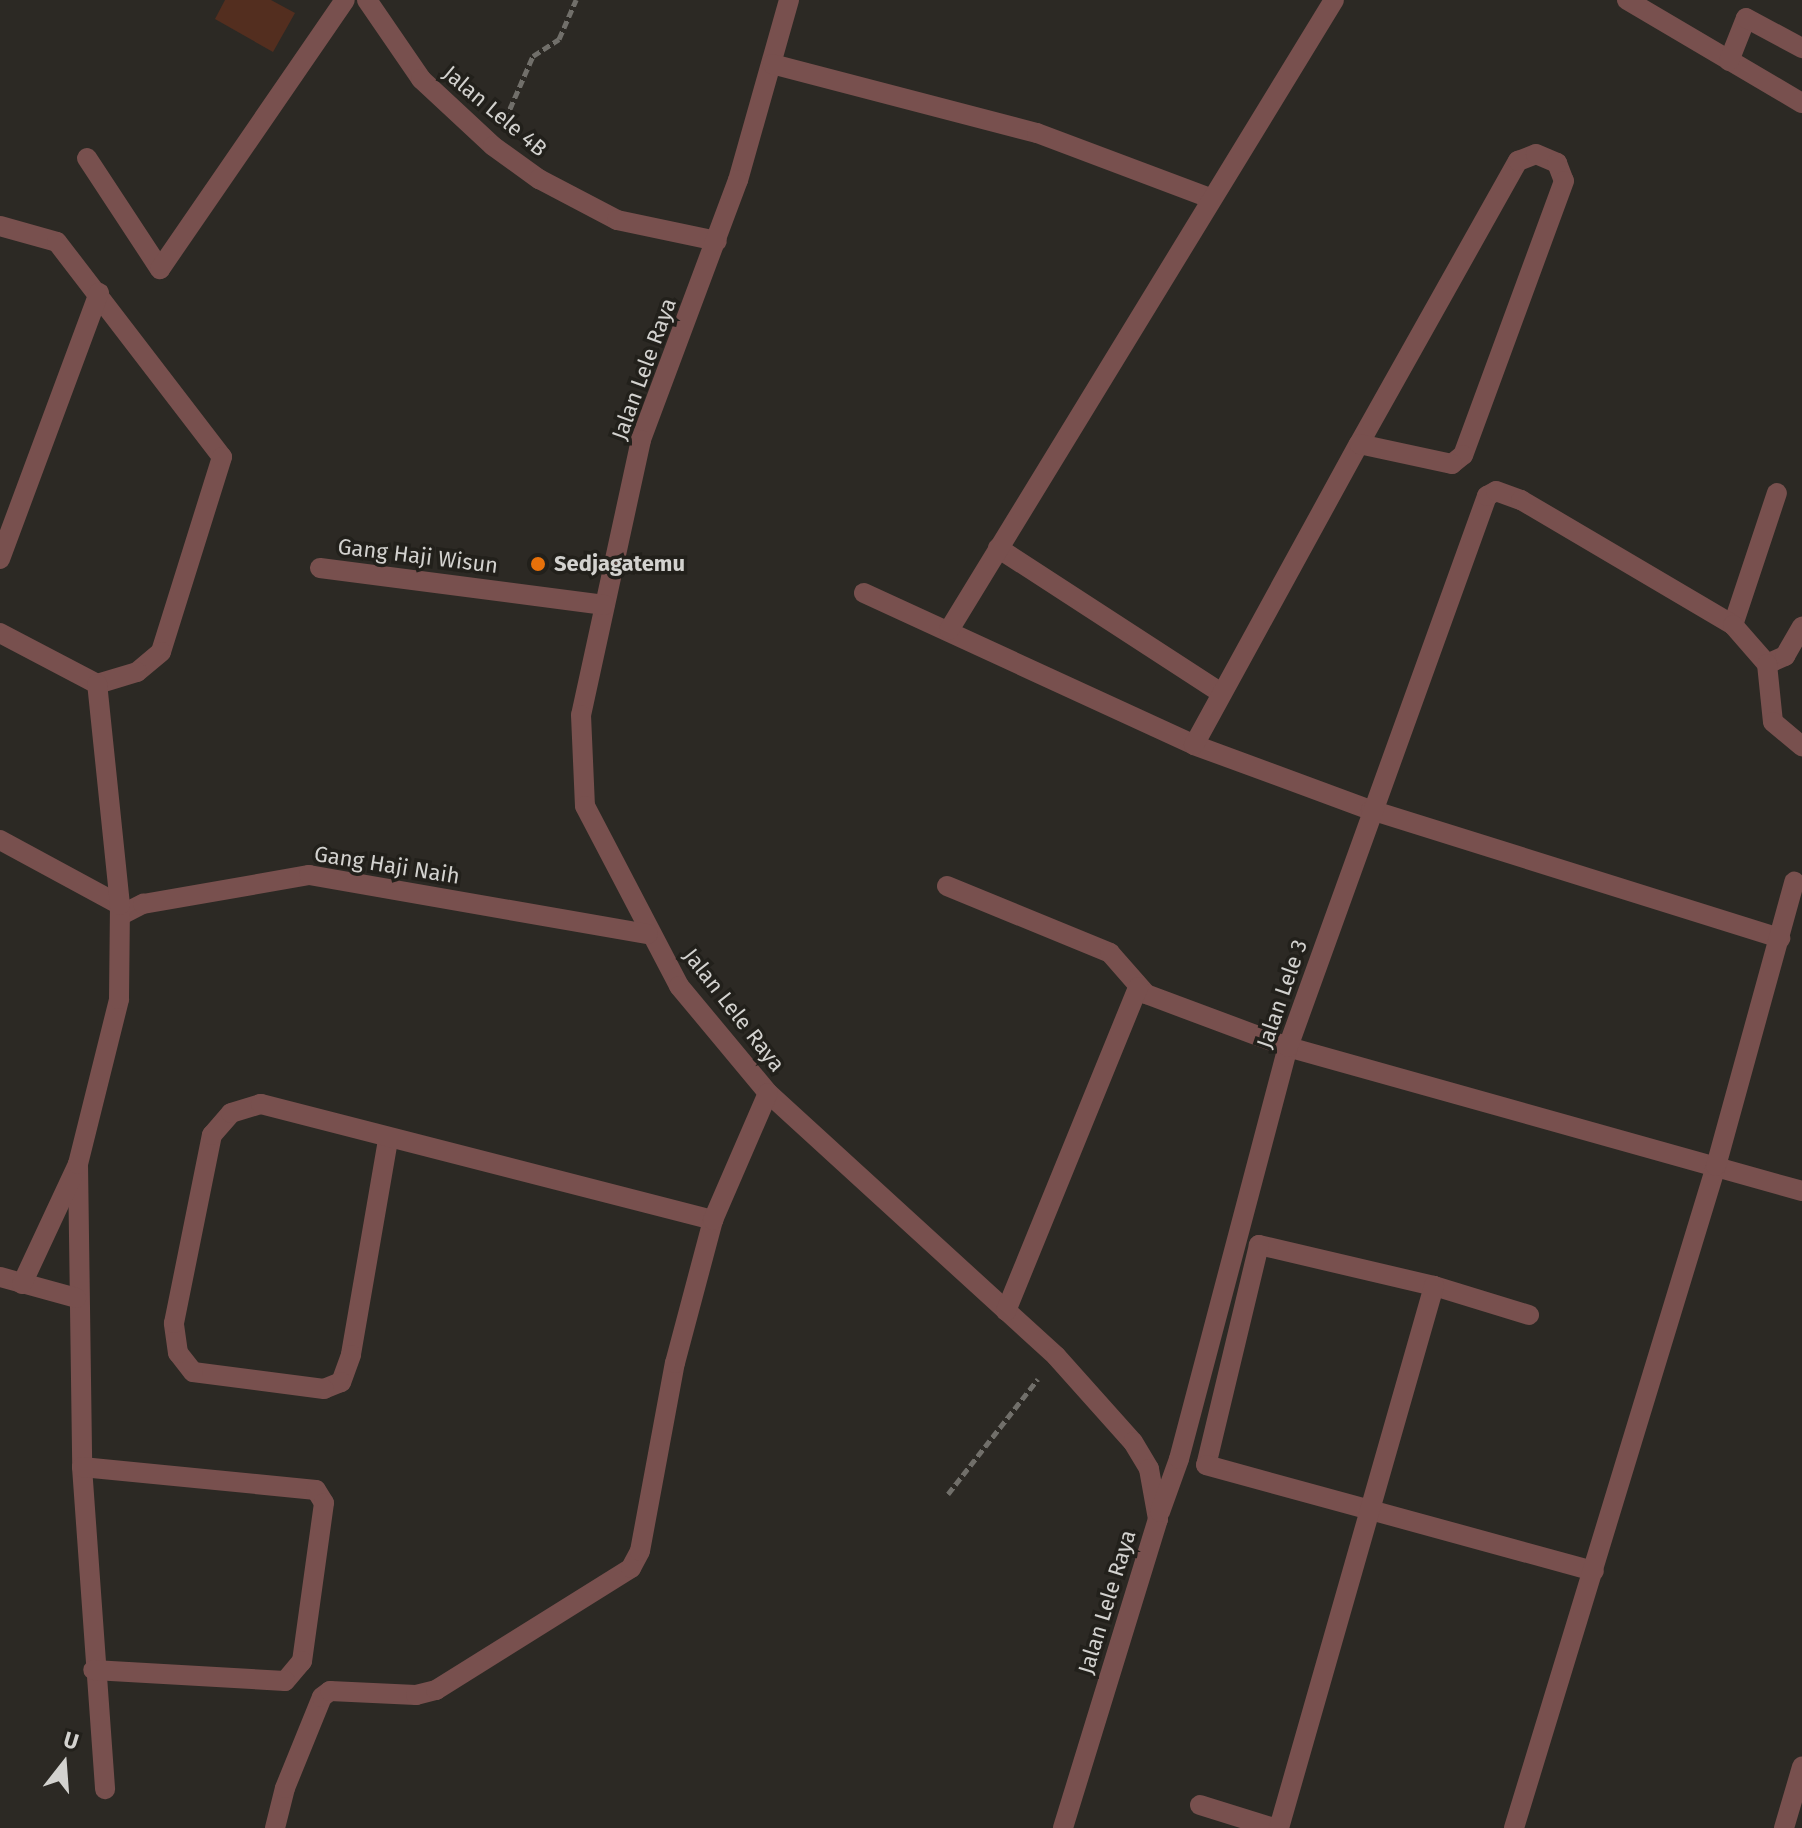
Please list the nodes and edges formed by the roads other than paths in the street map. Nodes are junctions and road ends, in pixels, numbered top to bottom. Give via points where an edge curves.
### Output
1 (345, 0) edge
2 (367, 0) edge
3 (789, 0) edge
4 (1334, 0) edge
5 (1627, 0) edge
6 (1749, 9) edge
7 (1802, 48) edge
8 (1729, 61) junction
9 (772, 64) junction
10 (1802, 103) edge
11 (87, 158) dead end
12 (1210, 198) junction
13 (0, 226) edge
14 (717, 241) junction
15 (99, 293) junction
16 (1359, 444) junction
17 (1777, 493) dead end
18 (998, 548) junction
19 (0, 559) edge
20 (320, 568) dead end
21 (864, 593) dead end
22 (605, 605) junction
23 (1733, 625) junction
24 (1802, 627) edge
25 (949, 630) junction
26 (0, 633) edge
27 (1767, 664) junction
28 (97, 684) junction
29 (1221, 693) junction
30 (1194, 745) junction
31 (1802, 746) edge
32 (1371, 810) junction
33 (0, 840) edge
34 (1794, 882) dead end
35 (947, 886) dead end
36 (121, 910) junction
37 (648, 934) junction
38 (1780, 938) junction
39 (1138, 987) junction
40 (1288, 1047) junction
41 (768, 1093) junction
42 (388, 1140) junction
43 (78, 1164) junction
44 (1716, 1166) junction
45 (1802, 1191) edge
46 (713, 1220) junction
47 (0, 1277) edge
48 (22, 1284) junction
49 (1434, 1286) junction
50 (76, 1298) junction
51 (1006, 1311) junction
52 (1529, 1315) dead end
53 (82, 1467) junction
54 (1371, 1507) junction
55 (1158, 1519) junction
56 (1594, 1571) junction
57 (93, 1670) junction
58 (1802, 1767) edge
59 (105, 1789) dead end
60 (1200, 1805) dead end
61 (275, 1828) edge
62 (1063, 1828) edge
63 (1276, 1828) edge
64 (1514, 1828) edge
65 (1784, 1828) edge

1 - 11 street via 160,269
2 - 14 street, Jalan Lele 4B via 421,79 493,146 539,179 617,220
3 - 9 street, Jalan Lele Raya
4 - 12 street
5 - 8 street
6 - 7 street
6 - 8 street
8 - 10 street
9 - 12 street via 1037,133
9 - 14 street, Jalan Lele Raya
12 - 18 street
13 - 15 street via 57,242
14 - 22 street, Jalan Lele Raya via 641,440
15 - 19 street
15 - 28 street via 222,457 161,652 137,672
16 - 16 street via 1518,161 1536,154 1557,163 1564,181 1463,455 1452,464
16 - 29 street
17 - 23 street
18 - 25 street
18 - 29 street
20 - 22 street, Gang Haji Wisun
21 - 25 street
22 - 37 street, Jalan Lele Raya via 581,715 585,806
23 - 27 street
23 - 32 street, Jalan Lele 3 via 1521,500 1496,491 1487,496
24 - 27 street via 1785,656
25 - 30 street
26 - 28 street
27 - 31 street via 1773,722
28 - 36 street
29 - 30 street
30 - 32 street
32 - 38 street
32 - 40 street, Jalan Lele 3
33 - 36 street
34 - 38 street
35 - 39 street via 1110,953 1125,964
36 - 37 street, Gang Haji Naih via 309,875
36 - 43 street via 119,999
37 - 41 street, Jalan Lele Raya via 679,986
38 - 44 street
39 - 40 street
39 - 51 street
40 - 44 street
40 - 55 street, Jalan Lele 3 via 1179,1459
41 - 46 street
41 - 51 street, Jalan Lele Raya
42 - 42 street via 261,1104 231,1113 212,1135 174,1323 178,1353 193,1372 324,1389 341,1382 351,1355
42 - 46 street
43 - 48 street
43 - 50 street
44 - 45 street
44 - 56 street
46 - 61 street via 631,1568 436,1690 416,1695 330,1691 322,1697 290,1775
47 - 48 street
48 - 50 street
49 - 52 street
49 - 54 street
49 - 54 street via 1259,1245 1206,1465
50 - 53 street
51 - 55 street, Jalan Lele Raya via 1056,1356 1133,1442 1156,1488
53 - 57 street
53 - 57 street via 316,1490 324,1503 302,1661 285,1681
54 - 56 street
54 - 63 street
55 - 62 street, Jalan Lele Raya
56 - 64 street
57 - 59 street
58 - 65 street
60 - 63 street

